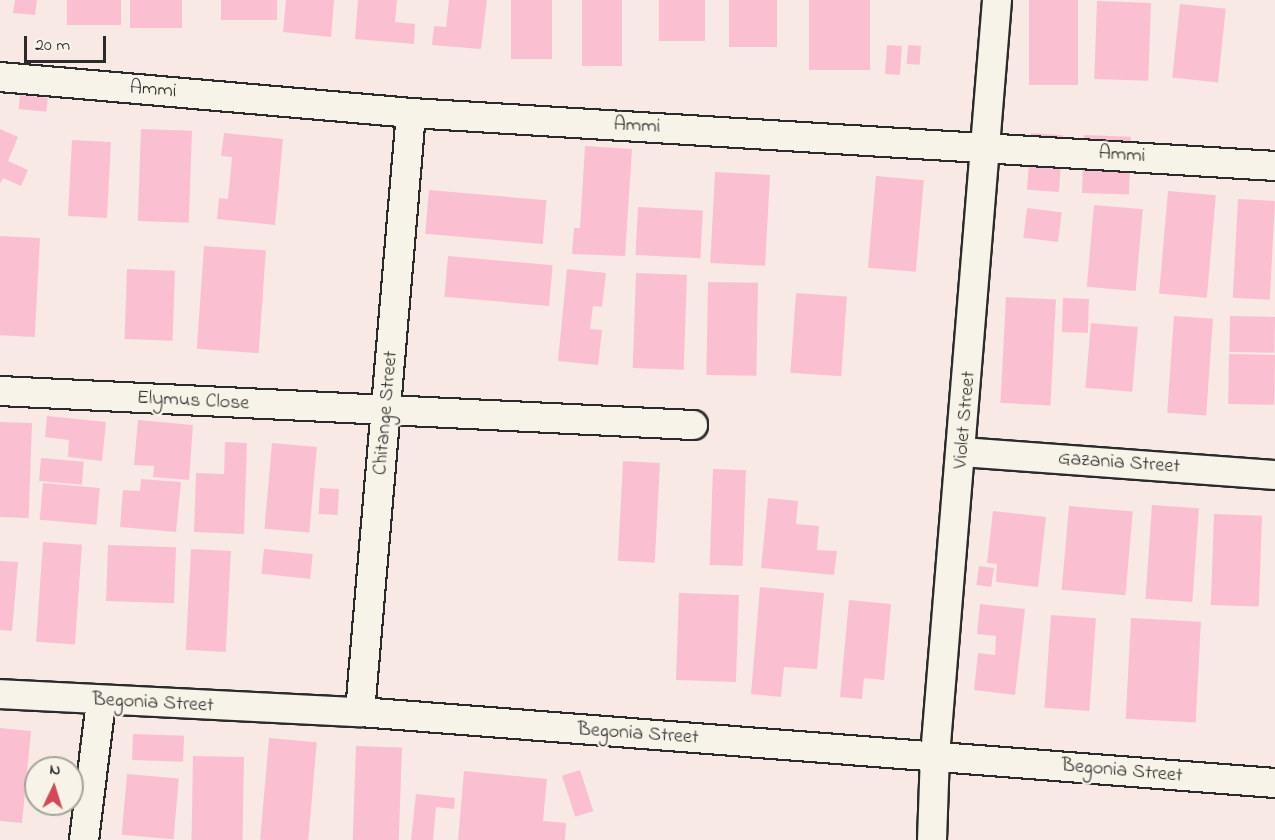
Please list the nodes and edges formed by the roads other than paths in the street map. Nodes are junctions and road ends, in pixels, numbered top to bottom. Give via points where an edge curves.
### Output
1 (997, 0) edge
2 (0, 77) edge
3 (411, 113) junction
4 (988, 146) junction
5 (1275, 166) edge
6 (0, 391) edge
7 (386, 411) junction
8 (693, 425) dead end
9 (962, 452) junction
10 (1275, 475) edge
11 (0, 694) edge
12 (100, 701) junction
13 (360, 712) junction
14 (934, 756) junction
15 (1275, 783) edge
16 (84, 840) edge
17 (932, 840) edge

1 - 4 street, Violet Street
2 - 3 street, Ammi
3 - 4 street, Ammi
3 - 7 street, Chitange Street
4 - 5 street, Ammi
4 - 9 street, Violet Street
6 - 7 street, Elymus Close
7 - 8 street, Elymus Close
7 - 13 street, Chitange Street
9 - 10 street, Gazania Street
9 - 14 street, Violet Street
11 - 12 street, Begonia Street
12 - 13 street, Begonia Street
12 - 16 street
13 - 14 street, Begonia Street
14 - 15 street, Begonia Street
14 - 17 street, Violet Street

